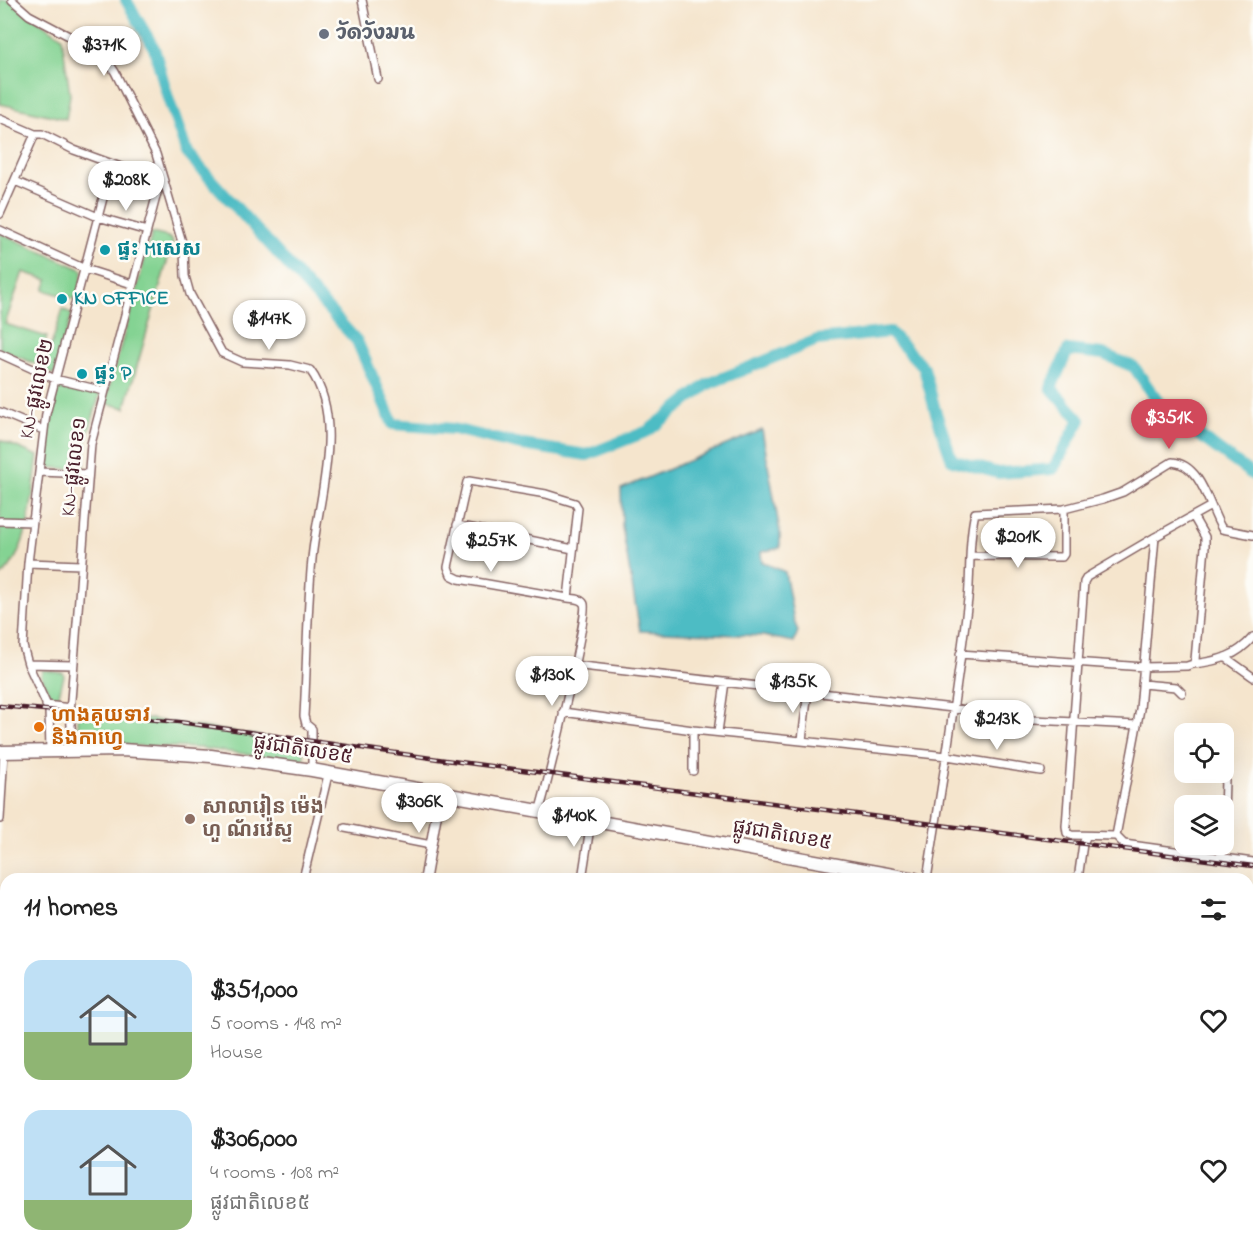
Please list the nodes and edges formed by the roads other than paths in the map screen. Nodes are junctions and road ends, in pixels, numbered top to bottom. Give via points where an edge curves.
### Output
1 (12, 0) edge
2 (362, 0) edge
3 (378, 79) dead end
4 (0, 119) edge
5 (36, 134) junction
6 (112, 164) junction
7 (15, 181) junction
8 (0, 214) edge
9 (98, 217) junction
10 (0, 230) edge
11 (147, 231) junction
12 (85, 269) junction
13 (132, 284) junction
14 (0, 354) edge
15 (56, 379) junction
16 (104, 392) junction
17 (0, 412) edge
18 (43, 430) junction
19 (40, 472) junction
20 (88, 474) junction
21 (1212, 507) junction
22 (1064, 509) junction
23 (1193, 516) junction
24 (0, 521) edge
25 (33, 522) junction
26 (457, 525) junction
27 (1253, 535) edge
28 (1155, 537) junction
29 (573, 549) junction
30 (971, 556) junction
31 (28, 563) junction
32 (81, 566) junction
33 (568, 598) junction
34 (1253, 637) edge
35 (960, 654) junction
36 (1226, 657) junction
37 (1078, 662) junction
38 (28, 664) junction
39 (1193, 664) junction
40 (73, 665) junction
41 (573, 665) junction
42 (1144, 667) junction
43 (1253, 677) edge
44 (725, 682) junction
45 (1142, 684) junction
46 (807, 691) junction
47 (1182, 693) dead end
48 (48, 708) junction
49 (953, 708) junction
50 (70, 711) junction
51 (563, 712) junction
52 (1075, 723) junction
53 (1137, 725) junction
54 (693, 730) junction
55 (718, 732) junction
56 (802, 740) junction
57 (50, 751) junction
58 (73, 751) junction
59 (2, 752) edge
60 (947, 756) junction
61 (312, 771) junction
62 (693, 771) dead end
63 (1041, 771) dead end
64 (328, 775) junction
65 (440, 794) junction
66 (539, 812) junction
67 (0, 819) edge
68 (591, 821) junction
69 (345, 828) dead end
70 (1116, 836) junction
71 (1086, 837) junction
72 (431, 845) junction
73 (1222, 855) edge
74 (1222, 859) junction
75 (1253, 862) edge
76 (304, 873) edge
77 (426, 873) edge
78 (583, 873) edge
79 (881, 873) edge
80 (928, 873) edge
81 (1079, 873) edge

1 - 61 street via 29,15 103,54 114,72 156,154 182,243 190,294 222,353 242,362 310,370 321,387 327,410 327,463 312,562 304,716 312,729
2 - 3 street
4 - 5 street
5 - 6 street
5 - 7 street
6 - 9 street, KN-ផ្លូវលេខ២
6 - 11 street, KN-ផ្លូវលេខ១ via 158,184
7 - 8 street
7 - 9 street
9 - 11 street
9 - 12 street, KN-ផ្លូវលេខ២
10 - 12 street
11 - 13 street, KN-ផ្លូវលេខ១
12 - 13 street
12 - 15 street, KN-ផ្លូវលេខ២
13 - 16 street, KN-ផ្លូវលេខ១
14 - 15 street
15 - 16 street
15 - 18 street, KN-ផ្លូវលេខ២
16 - 20 street, KN-ផ្លូវលេខ១
17 - 18 street
18 - 19 street, KN-ផ្លូវលេខ២
19 - 20 street
19 - 25 street, KN-ផ្លូវលេខ២
20 - 32 street, KN-ផ្លូវលេខ១
21 - 22 street via 1194,474 1172,462 1123,492
21 - 23 street
21 - 27 street via 1222,529
22 - 30 street via 975,513
22 - 30 street via 1062,557
23 - 28 street
23 - 39 street via 1205,537
24 - 25 street
25 - 31 street, KN-ផ្លូវលេខ២
26 - 29 street
26 - 29 street via 469,480 546,494 571,500 578,508
26 - 33 street via 448,567 454,577
28 - 37 street via 1087,577
28 - 42 street
29 - 33 street
30 - 35 street
31 - 32 street
31 - 38 street, KN-ផ្លូវលេខ២ via 22,646
32 - 40 street, KN-ផ្លូវលេខ១
33 - 41 street via 583,602 586,607
34 - 36 street
35 - 37 street
35 - 49 street
36 - 39 street
36 - 43 street
37 - 42 street
37 - 52 street
38 - 40 street
38 - 48 street, KN-ផ្លូវលេខ២
39 - 42 street
40 - 50 street, KN-ផ្លូវលេខ១
41 - 44 street
41 - 51 street
42 - 45 street
44 - 46 street
44 - 55 street
45 - 47 street via 1176,687
45 - 53 street
46 - 49 street
46 - 56 street
48 - 50 street
48 - 57 street
49 - 52 street
49 - 60 street
50 - 58 street, KN-ផ្លូវលេខ១
51 - 54 street
51 - 66 street
52 - 53 street
52 - 71 street via 1066,826 1067,833
53 - 70 street
54 - 55 street
54 - 62 street
55 - 56 street
56 - 60 street
57 - 58 highway, ផ្លូវជាតិលេខ៥
57 - 59 highway, ផ្លូវជាតិលេខ៥
58 - 61 highway, ផ្លូវជាតិលេខ៥ via 211,756
59 - 67 street
60 - 63 street
60 - 80 street
61 - 64 highway, ផ្លូវជាតិលេខ៥
64 - 65 highway, ផ្លូវជាតិលេខ៥
64 - 76 street
65 - 66 highway, ផ្លូវជាតិលេខ៥
65 - 72 street
66 - 68 highway, ផ្លូវជាតិលេខ៥
68 - 78 street
68 - 79 highway, ផ្លូវជាតិលេខ៥
69 - 72 street
70 - 71 street
70 - 74 street via 1124,844
71 - 81 street
72 - 77 street
73 - 74 street
74 - 75 street

